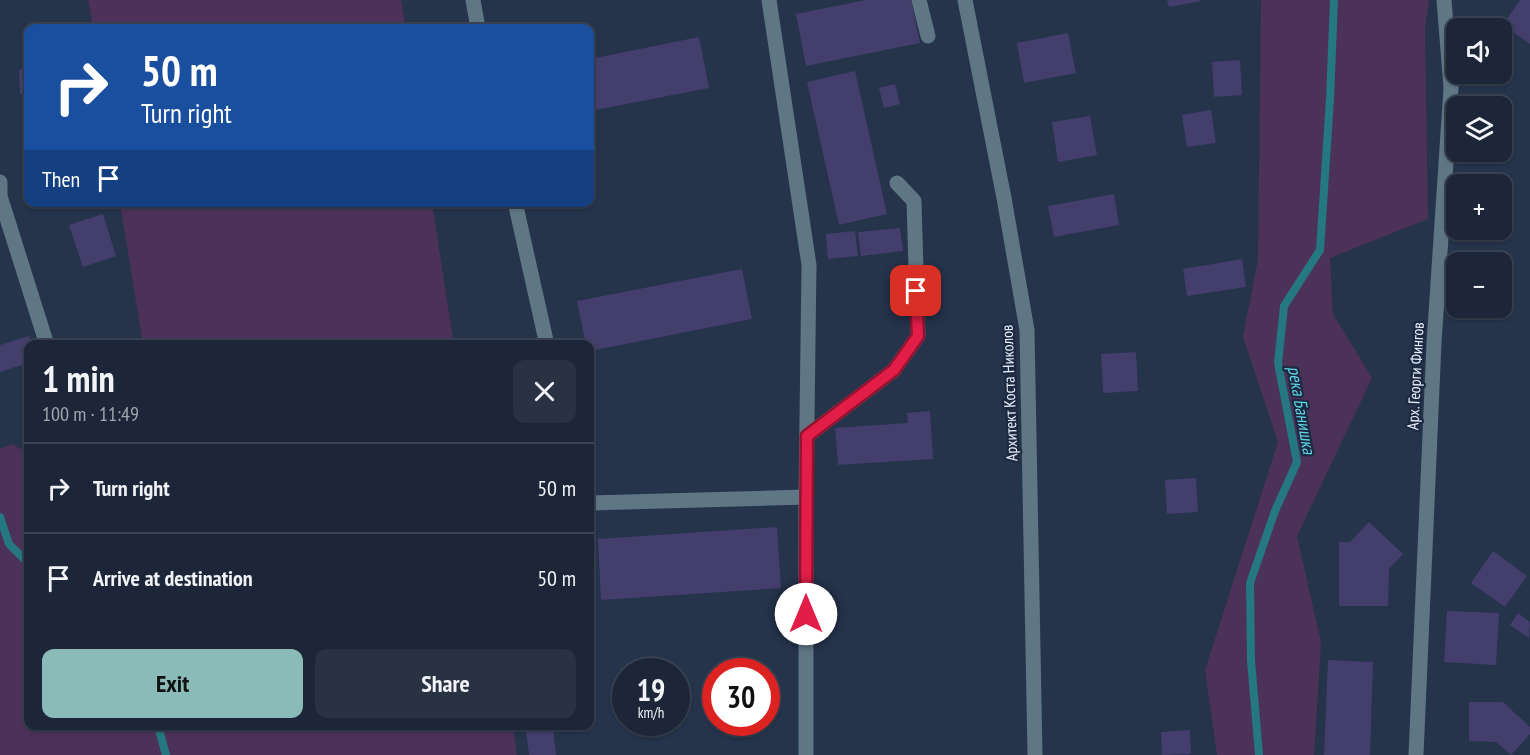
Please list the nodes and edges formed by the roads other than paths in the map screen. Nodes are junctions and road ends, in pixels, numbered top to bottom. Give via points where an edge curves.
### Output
1 (473, 0) edge
2 (769, 0) edge
3 (919, 0) edge
4 (965, 0) edge
5 (1444, 0) edge
6 (477, 24) edge
7 (928, 36) dead end
8 (0, 182) edge
9 (897, 183) dead end
10 (516, 207) edge
11 (45, 340) edge
12 (546, 340) edge
13 (807, 436) junction
14 (806, 497) junction
15 (594, 503) edge
16 (806, 755) edge
17 (1035, 755) edge
18 (1416, 755) edge

1 - 6 street
2 - 13 street via 809,265
3 - 7 street
4 - 17 street, Архитект Коста Николов via 1026,330
5 - 18 street, Арх. Георги Фингов via 1451,88 1434,343
8 - 11 street via 0,196
9 - 13 street via 914,201 918,336 894,370
10 - 12 street
13 - 14 street
14 - 15 street
14 - 16 street

